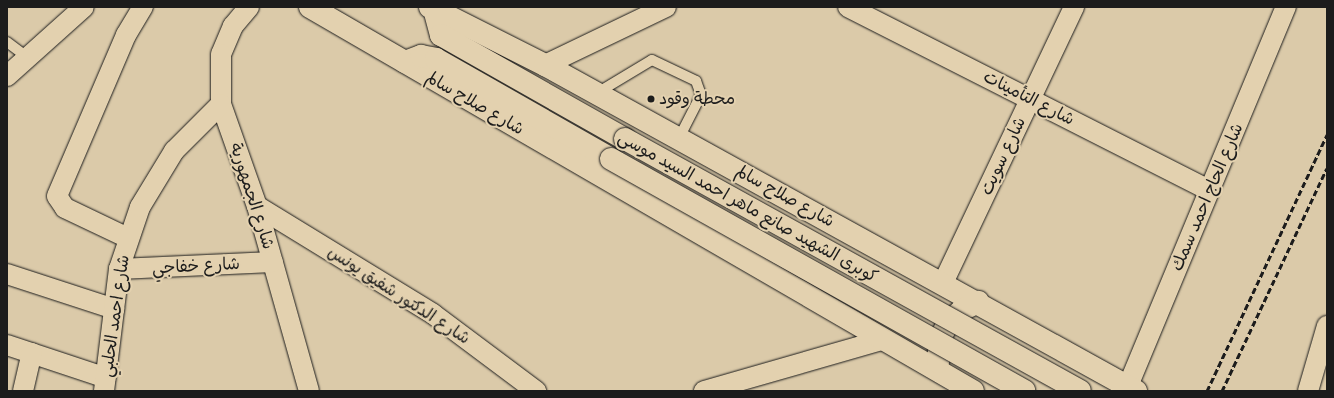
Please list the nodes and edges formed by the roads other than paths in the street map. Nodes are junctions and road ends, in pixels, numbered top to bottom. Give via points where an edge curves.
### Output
1 (84, 7) edge
2 (143, 7) edge
3 (249, 7) edge
4 (310, 7) edge
5 (666, 7) edge
6 (848, 7) edge
7 (1074, 7) edge
8 (432, 8) edge
9 (1280, 9) edge
10 (7, 42) edge
11 (27, 57) junction
12 (405, 62) junction
13 (545, 65) junction
14 (7, 76) edge
15 (597, 94) junction
16 (1030, 99) junction
17 (221, 104) junction
18 (679, 138) junction
19 (1209, 190) junction
20 (257, 206) junction
21 (128, 238) junction
22 (273, 262) junction
23 (120, 269) junction
24 (7, 274) edge
25 (943, 282) junction
26 (978, 302) junction
27 (114, 309) junction
28 (1327, 326) edge
29 (882, 340) junction
30 (7, 345) edge
31 (32, 353) junction
32 (1076, 357) junction
33 (940, 373) junction
34 (105, 385) edge
35 (1132, 389) edge
36 (714, 390) edge
37 (23, 391) edge
38 (309, 391) edge
39 (536, 391) edge
40 (973, 391) edge
41 (1024, 391) edge
42 (1079, 391) edge
43 (1308, 391) edge

1 - 11 street
2 - 21 street via 126,35 58,196 65,208
3 - 17 street, شارع الجمهورية via 233,26 221,54
4 - 12 main road, شارع صلاح سالم
5 - 13 street
6 - 16 street, شارع التأمينات
7 - 16 street, شارع سويت
8 - 13 main road, شارع صلاح سالم
8 - 42 main road, كوبرى الشهيد صانع ماهر احمد السيد موسى, bridge via 441,35
9 - 19 street, شارع الحاج احمد سمك
10 - 11 lane
11 - 14 street
12 - 29 main road, شارع صلاح سالم
12 - 41 main road, كوبرى الشهيد صانع ماهر احمد السيد موسى, bridge via 422,56 436,59
13 - 15 main road, شارع صلاح سالم
15 - 18 main road, شارع صلاح سالم
15 - 18 lane via 652,60 696,81 701,96
16 - 19 street, شارع التأمينات
16 - 25 street, شارع سويت
17 - 20 street, شارع الجمهورية
17 - 21 street, شارع احمد الحلبي via 170,156 140,207
18 - 25 main road, شارع صلاح سالم
19 - 35 street, شارع الحاج احمد سمك
20 - 22 street, شارع الجمهورية
20 - 39 street, شارع الدكتور شفيق يونس via 433,314
21 - 23 street, شارع احمد الحلبي
22 - 23 street, شارع خفاجي
22 - 38 street, شارع الجمهورية
23 - 27 street, شارع احمد الحلبي
24 - 27 street
25 - 26 main road, شارع صلاح سالم
26 - 32 main road, شارع صلاح سالم
26 - 33 main road via 962,310 948,322 940,338
27 - 34 street, شارع احمد الحلبي
28 - 43 street
29 - 33 main road, شارع صلاح سالم
29 - 36 street
30 - 31 street
31 - 34 street
31 - 37 street
32 - 35 main road, شارع صلاح سالم
32 - 42 main road via 1080,372
33 - 40 main road, شارع صلاح سالم

